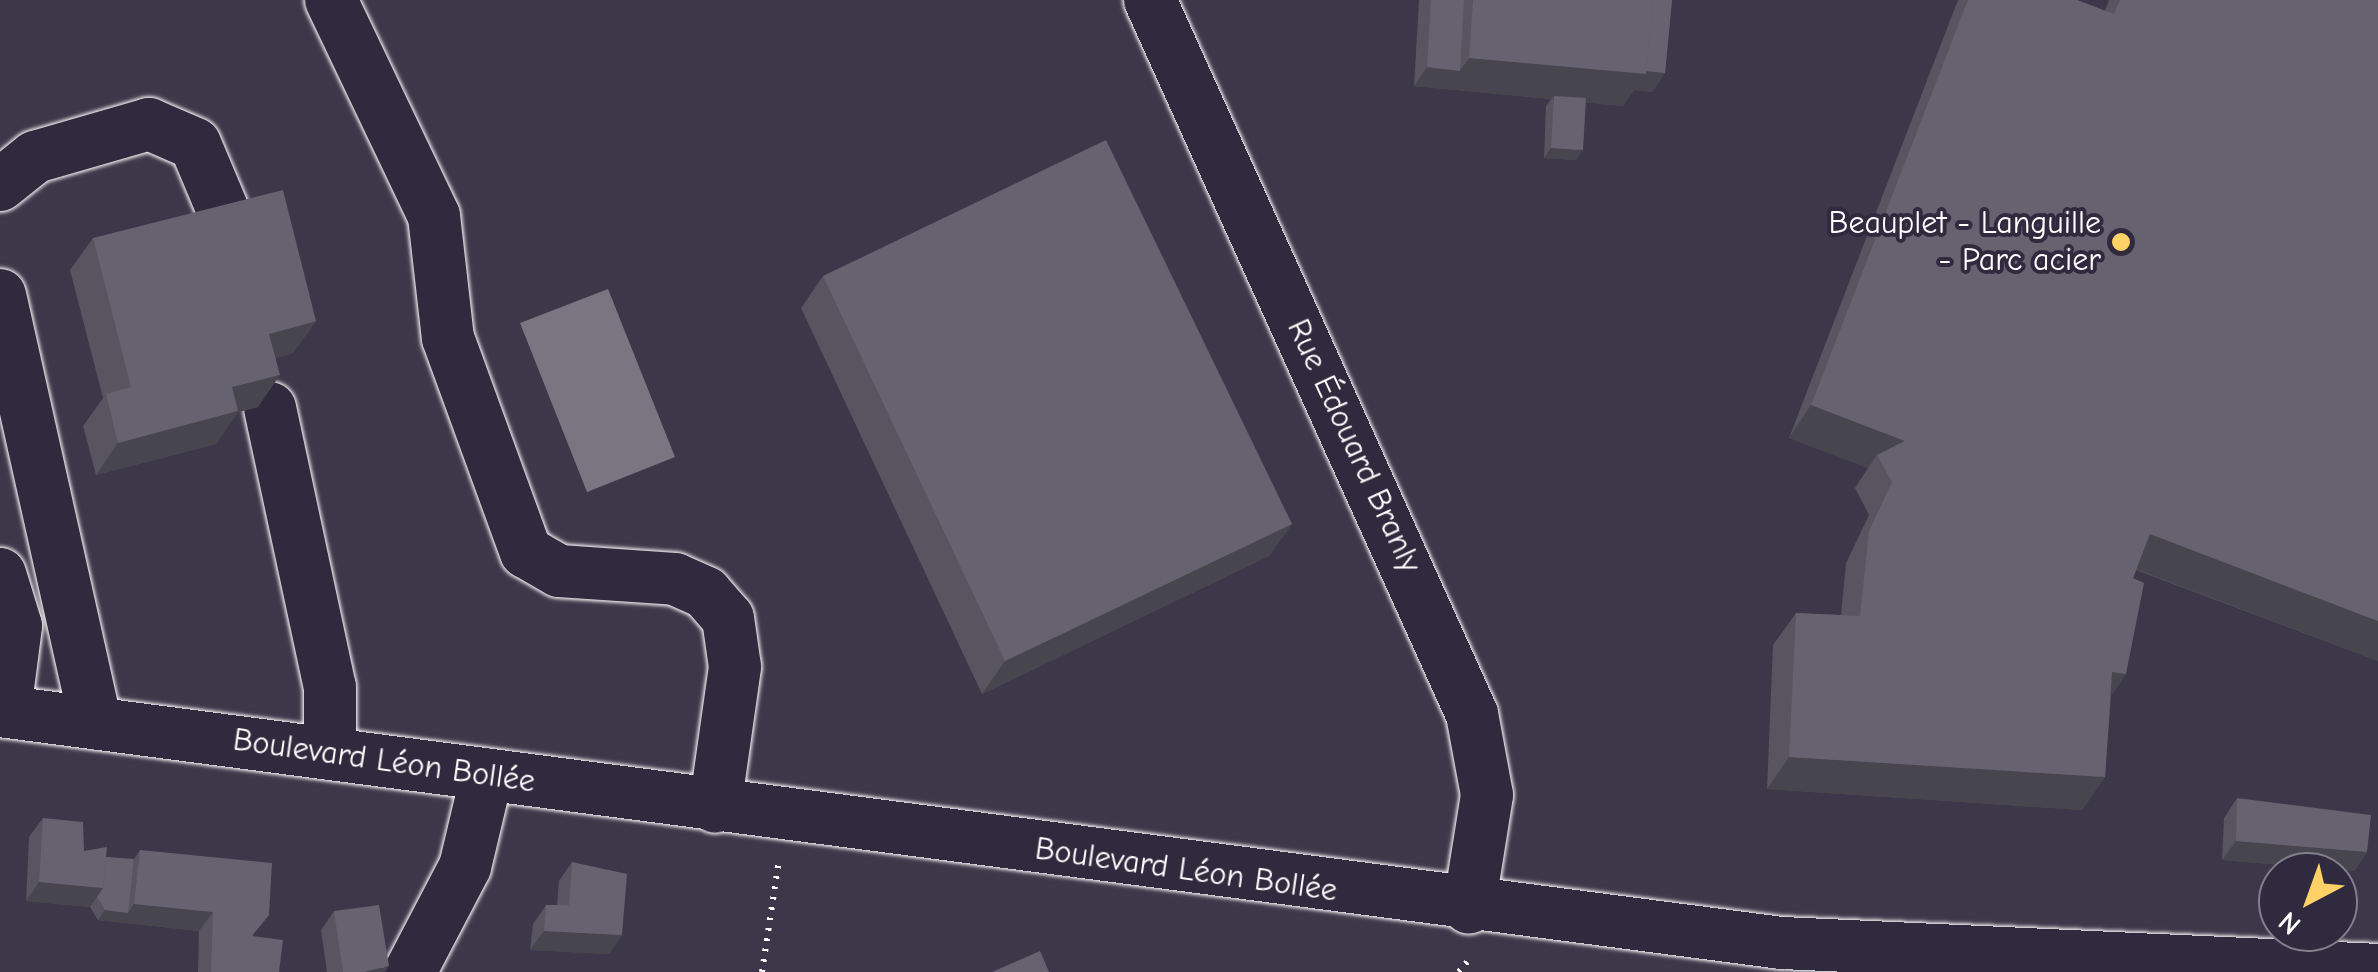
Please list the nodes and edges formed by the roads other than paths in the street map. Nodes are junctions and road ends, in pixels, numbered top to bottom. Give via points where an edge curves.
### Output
1 (330, 0) edge
2 (1150, 0) edge
3 (0, 185) edge
4 (224, 213) edge
5 (0, 295) edge
6 (270, 408) edge
7 (0, 574) edge
8 (3, 711) edge
9 (96, 723) junction
10 (330, 754) junction
11 (487, 775) junction
12 (715, 807) junction
13 (1469, 908) junction
14 (2378, 970) edge
15 (410, 972) edge

1 - 12 street via 434,216 448,338 526,552 559,571 674,580 706,592 728,618 735,666
2 - 13 street, Rue Édouard Branly via 1472,714 1487,795
3 - 4 street via 35,157 150,124 195,144
5 - 9 street
6 - 10 street via 330,687
7 - 8 street via 16,626
8 - 9 street, Boulevard Léon Bollée
9 - 10 street, Boulevard Léon Bollée
10 - 11 street, Boulevard Léon Bollée
11 - 12 street, Boulevard Léon Bollée
11 - 15 street via 465,867
12 - 13 street, Boulevard Léon Bollée
13 - 14 street, Boulevard Léon Bollée via 1782,943

